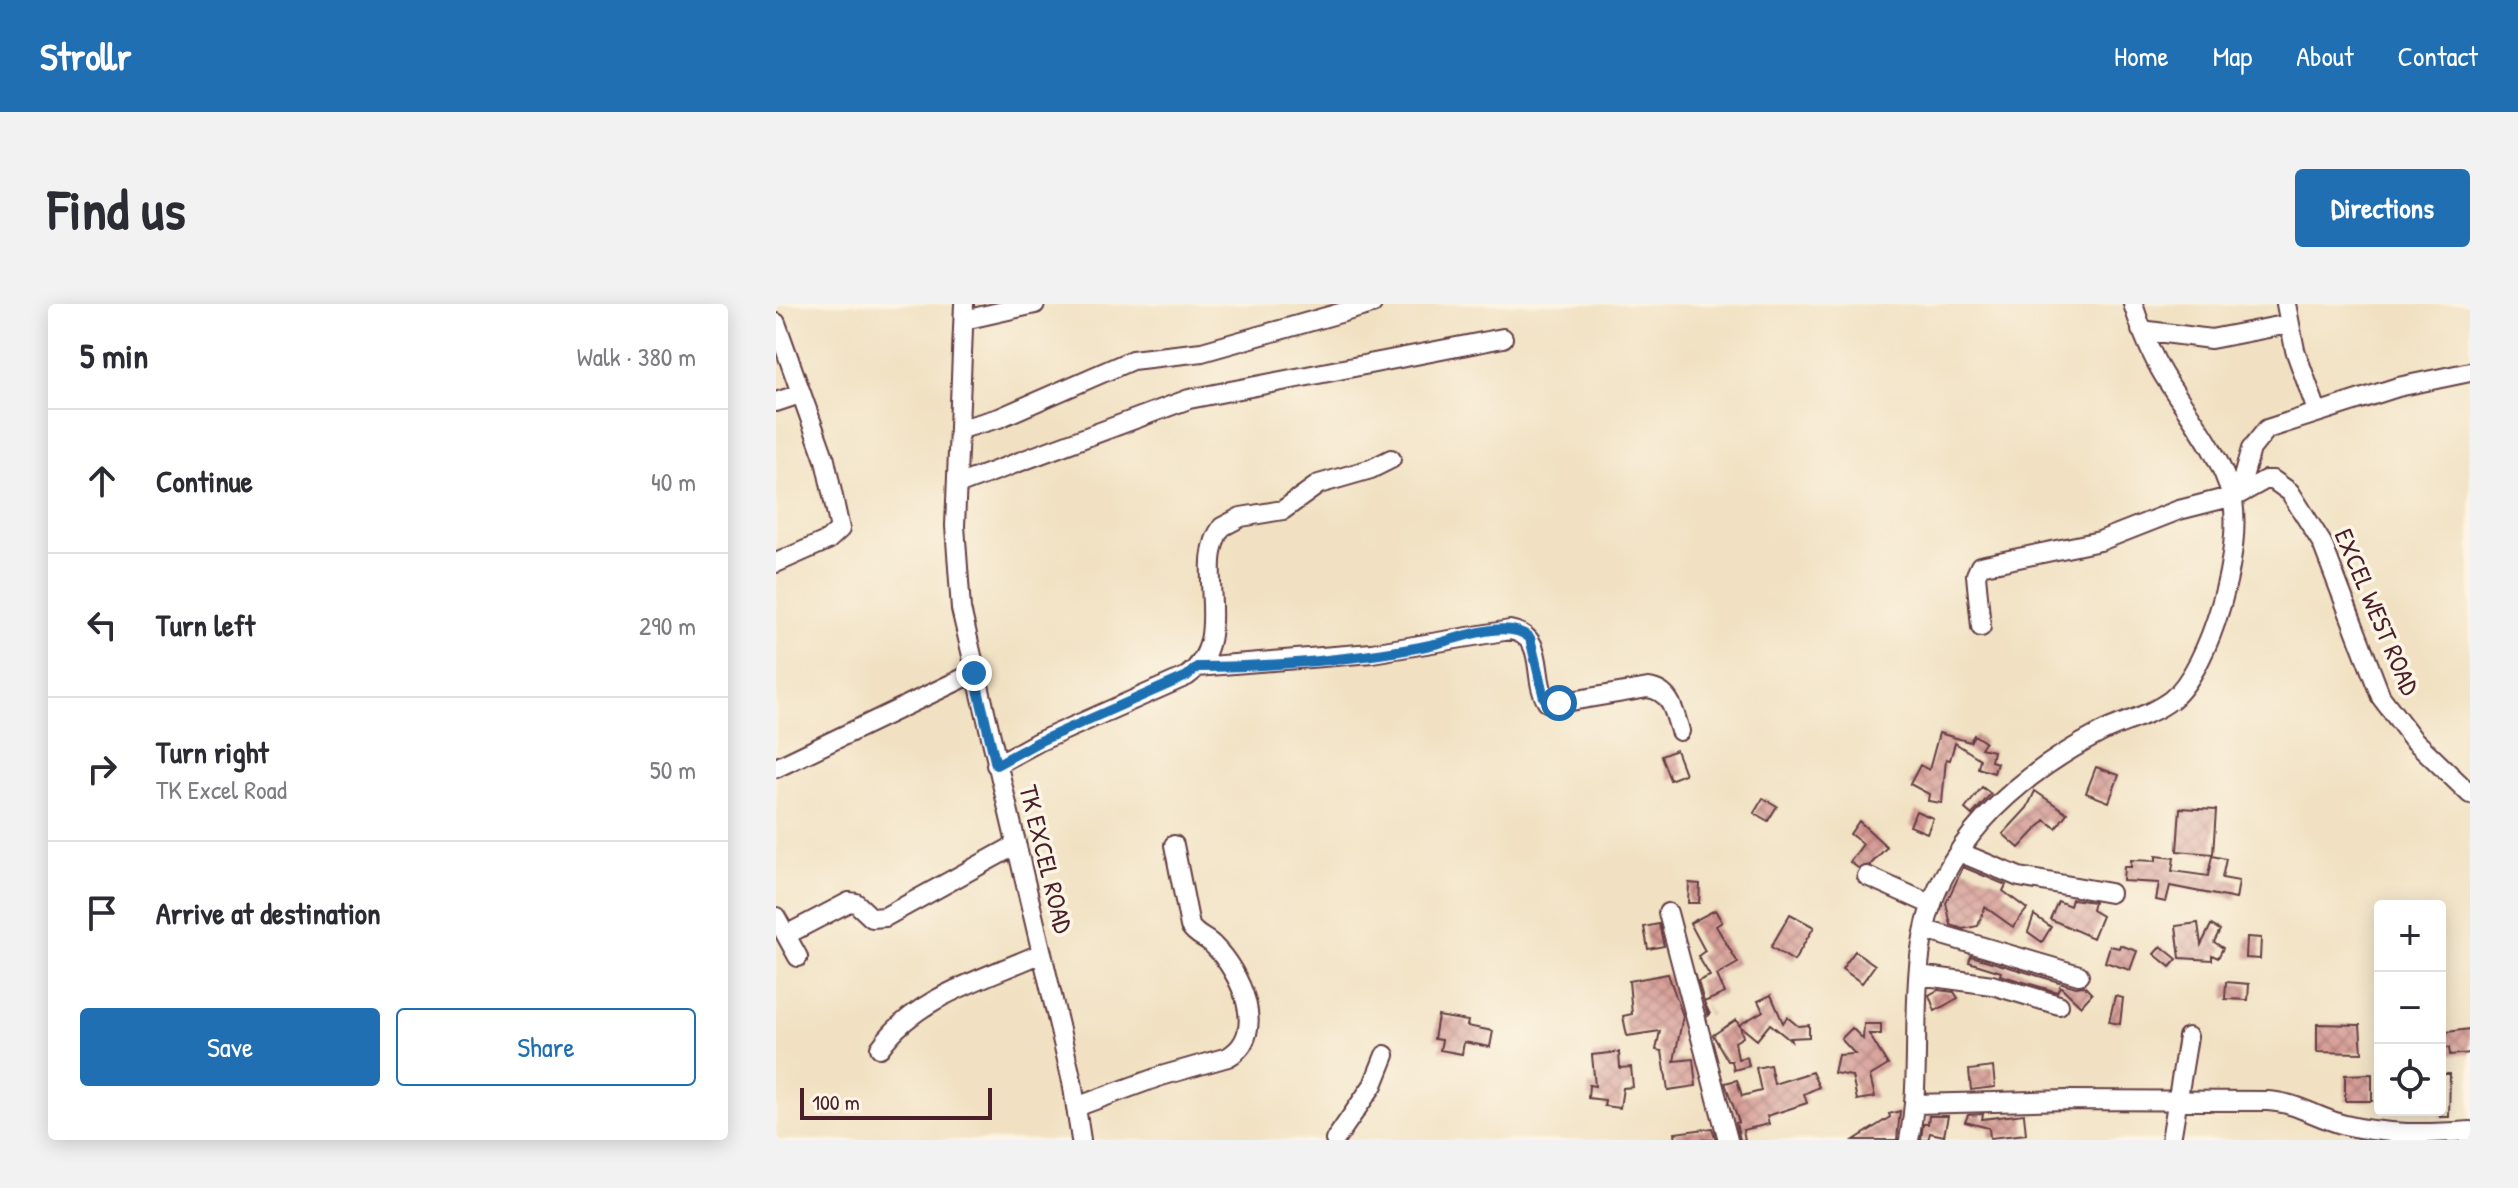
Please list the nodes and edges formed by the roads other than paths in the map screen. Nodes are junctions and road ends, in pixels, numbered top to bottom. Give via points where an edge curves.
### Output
1 (1035, 304) edge
2 (1372, 304) edge
3 (2133, 304) edge
4 (2286, 304) edge
5 (964, 312) edge
6 (776, 323) edge
7 (2289, 324) junction
8 (2141, 330) junction
9 (1503, 338) dead end
10 (2470, 372) edge
11 (800, 394) junction
12 (776, 402) edge
13 (2317, 411) junction
14 (961, 429) junction
15 (1391, 459) dead end
16 (957, 485) junction
17 (2235, 496) junction
18 (776, 563) edge
19 (1981, 627) dead end
20 (1197, 667) junction
21 (974, 673) junction
22 (1680, 731) dead end
23 (996, 765) junction
24 (776, 768) edge
25 (2470, 794) edge
26 (1174, 845) dead end
27 (1014, 846) junction
28 (1959, 852) junction
29 (1867, 876) dead end
30 (2110, 893) dead end
31 (1932, 905) junction
32 (1668, 913) dead end
33 (776, 917) edge
34 (1925, 930) junction
35 (786, 935) junction
36 (1042, 953) junction
37 (798, 957) dead end
38 (1919, 975) junction
39 (2079, 975) dead end
40 (2059, 1005) dead end
41 (2188, 1037) dead end
42 (880, 1048) dead end
43 (1385, 1055) dead end
44 (2178, 1102) junction
45 (1915, 1104) junction
46 (1076, 1107) junction
47 (2470, 1131) edge
48 (1081, 1140) edge
49 (1335, 1140) edge
50 (1728, 1140) edge
51 (1909, 1140) edge
52 (2171, 1140) edge

1 - 5 street
2 - 14 street via 1202,352 1132,360 999,418
3 - 8 street
4 - 7 street
5 - 14 street, TK EXCEL ROAD
6 - 11 street
7 - 8 street via 2202,339
7 - 13 street
8 - 17 street
9 - 16 street via 1189,399
10 - 13 street
11 - 12 street
11 - 18 street via 827,466 840,529 828,540
13 - 17 street via 2262,433
14 - 16 street, TK EXCEL ROAD
15 - 20 street via 1319,484 1283,510 1241,517 1222,527 1213,554 1209,642
16 - 21 street, TK EXCEL ROAD via 957,572
17 - 19 street via 2200,503 2100,541 1980,566 1976,575
17 - 25 street, EXCEL WEST ROAD via 2269,479 2290,492 2328,554 2381,697 2413,739
17 - 28 street via 2226,583 2207,641 2181,690 2156,710 2106,730 2039,769 1974,828
20 - 22 street via 1372,653 1510,630 1530,638 1547,702 1658,689 1667,695
20 - 23 street
21 - 23 street, TK EXCEL ROAD
21 - 24 street
23 - 27 street, TK EXCEL ROAD
26 - 46 street via 1190,926 1216,947 1248,998 1247,1031 1237,1052 1228,1057
27 - 35 street via 885,917 872,918 849,902
27 - 36 street, TK EXCEL ROAD
28 - 30 street via 2019,877
28 - 31 street
29 - 31 street
31 - 34 street
32 - 50 street
33 - 35 street
34 - 38 street
34 - 39 street
35 - 37 street
36 - 42 street via 932,1002 910,1015
36 - 46 street, TK EXCEL ROAD
38 - 40 street via 1992,985
38 - 45 street
41 - 44 street
43 - 49 street via 1373,1085
44 - 45 street
44 - 47 street via 2287,1102 2348,1125 2419,1135
44 - 52 street
45 - 51 street
46 - 48 street, TK EXCEL ROAD

